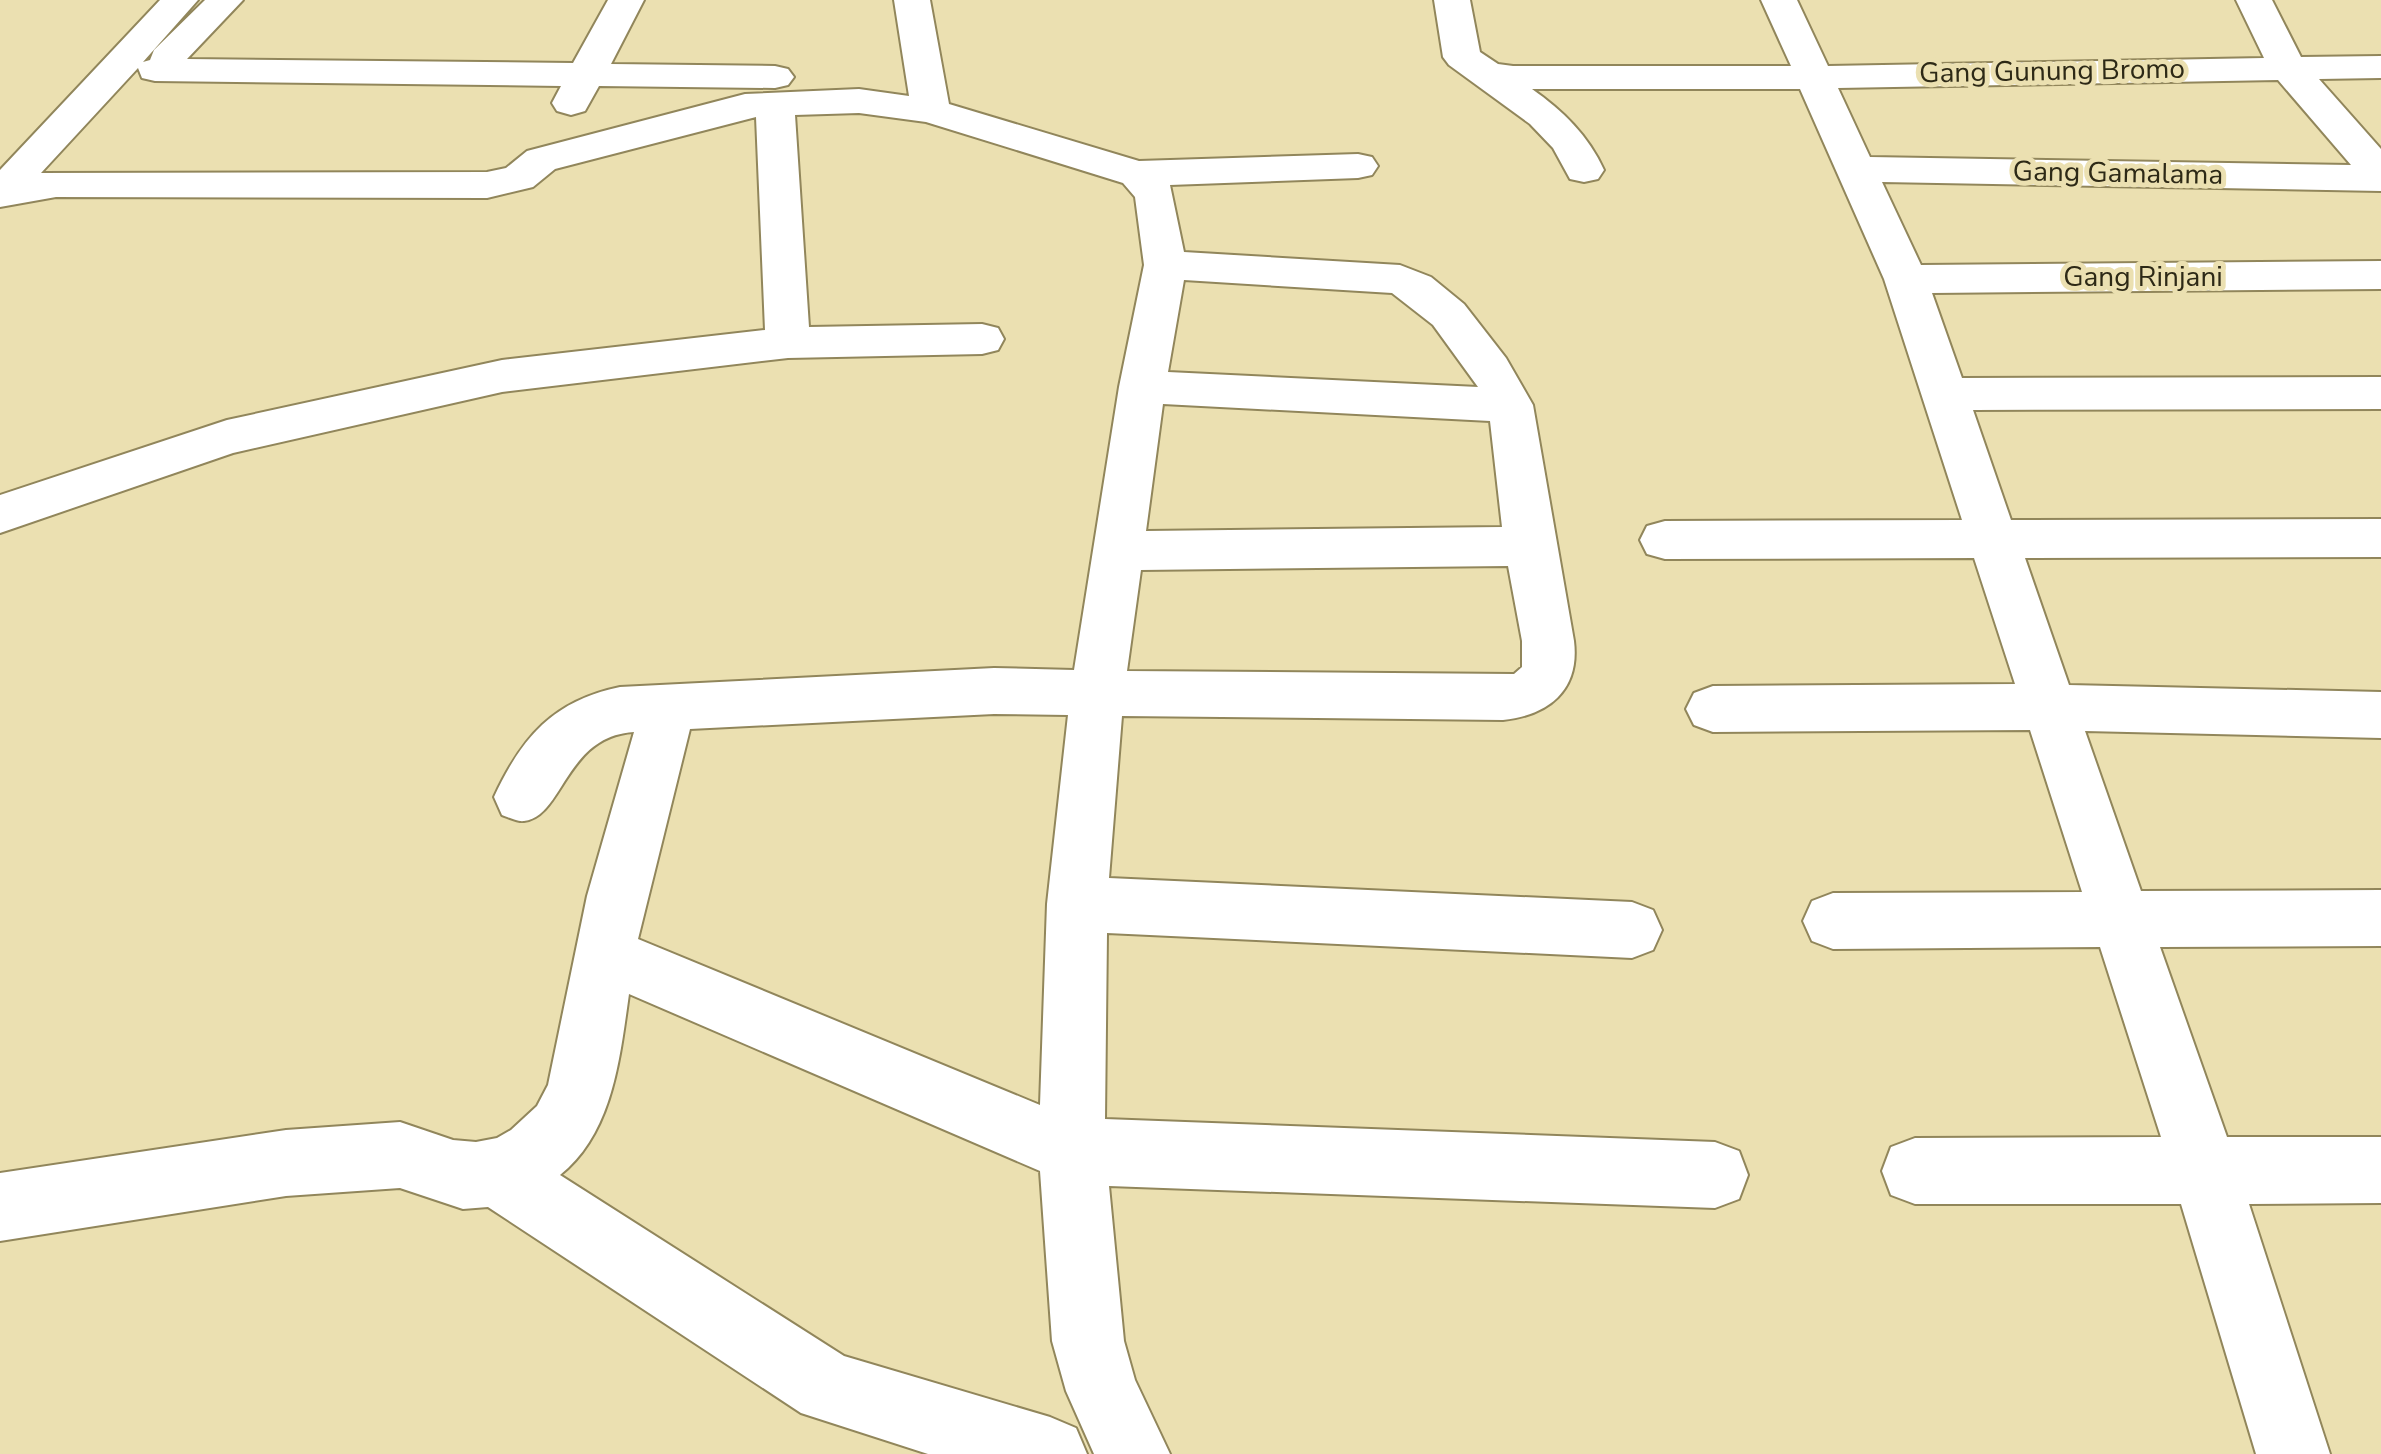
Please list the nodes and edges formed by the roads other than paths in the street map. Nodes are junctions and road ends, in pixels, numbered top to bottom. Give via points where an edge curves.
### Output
1 (180, 0) edge
2 (224, 0) edge
3 (626, 0) edge
4 (912, 0) edge
5 (1452, 0) edge
6 (1779, 0) edge
7 (2254, 0) edge
8 (2381, 67) edge
9 (2288, 68) junction
10 (156, 70) junction
11 (1488, 74) junction
12 (1816, 75) junction
13 (585, 78) junction
14 (927, 94) junction
15 (776, 104) junction
16 (541, 160) junction
17 (1358, 166) dead end
18 (1855, 169) junction
19 (1584, 170) dead end
20 (1136, 174) junction
21 (2381, 176) edge
22 (15, 184) edge
23 (1165, 265) junction
24 (2381, 275) edge
25 (1906, 279) junction
26 (982, 340) dead end
27 (788, 343) junction
28 (1142, 387) junction
29 (2381, 393) edge
30 (1944, 394) junction
31 (1510, 405) junction
32 (0, 514) edge
33 (1992, 537) junction
34 (2381, 538) edge
35 (1665, 540) dead end
36 (1528, 546) junction
37 (1118, 551) junction
38 (1097, 696) junction
39 (2049, 707) junction
40 (668, 709) junction
41 (1713, 709) dead end
42 (2381, 715) edge
43 (522, 797) dead end
44 (1077, 904) junction
45 (2120, 918) junction
46 (2381, 918) edge
47 (1833, 921) dead end
48 (1632, 930) dead end
49 (605, 954) junction
50 (1072, 1152) junction
51 (2204, 1168) junction
52 (2381, 1170) edge
53 (1915, 1171) dead end
54 (496, 1173) junction
55 (1715, 1175) dead end
56 (0, 1207) edge
57 (1050, 1454) edge
58 (1133, 1454) edge
59 (2292, 1454) edge

1 - 22 street
2 - 10 street
3 - 13 street
4 - 14 street
5 - 11 street via 1462,57
6 - 12 street
7 - 9 street
8 - 9 street, Gang Gunung Bromo
9 - 12 street, Gang Gunung Bromo
9 - 21 street
10 - 13 street
10 - 22 street
11 - 12 street, Gang Gunung Bromo via 1667,80
11 - 19 street via 1569,139
12 - 18 street
13 - 14 street
13 - 16 street
14 - 15 street
14 - 20 street
15 - 16 street via 725,110
15 - 27 street
16 - 22 street via 519,178 487,185
17 - 20 street
18 - 21 street, Gang Gamalama
18 - 25 street
20 - 23 street via 1155,196
23 - 28 street
23 - 31 street via 1400,279 1438,303
24 - 25 street, Gang Rinjani
25 - 30 street
26 - 27 street
27 - 32 street via 502,376 315,415 194,447
28 - 31 street
28 - 37 street
29 - 30 street
30 - 33 street
31 - 36 street
33 - 34 street
33 - 35 street
33 - 39 street
36 - 37 street
36 - 38 street via 1548,670 1539,686 1522,695
37 - 38 street
38 - 40 street via 994,691
38 - 44 street
39 - 41 street
39 - 42 street
39 - 45 street
40 - 43 street via 586,718 559,741
40 - 49 street
44 - 48 street
44 - 50 street
45 - 46 street
45 - 47 street
45 - 51 street
49 - 50 street
49 - 54 street via 578,1094 567,1119 548,1143
50 - 55 street
50 - 58 street via 1088,1341 1102,1391
51 - 52 street
51 - 53 street
51 - 59 street
54 - 56 street via 447,1174 416,1156 286,1162
54 - 57 street via 826,1388

